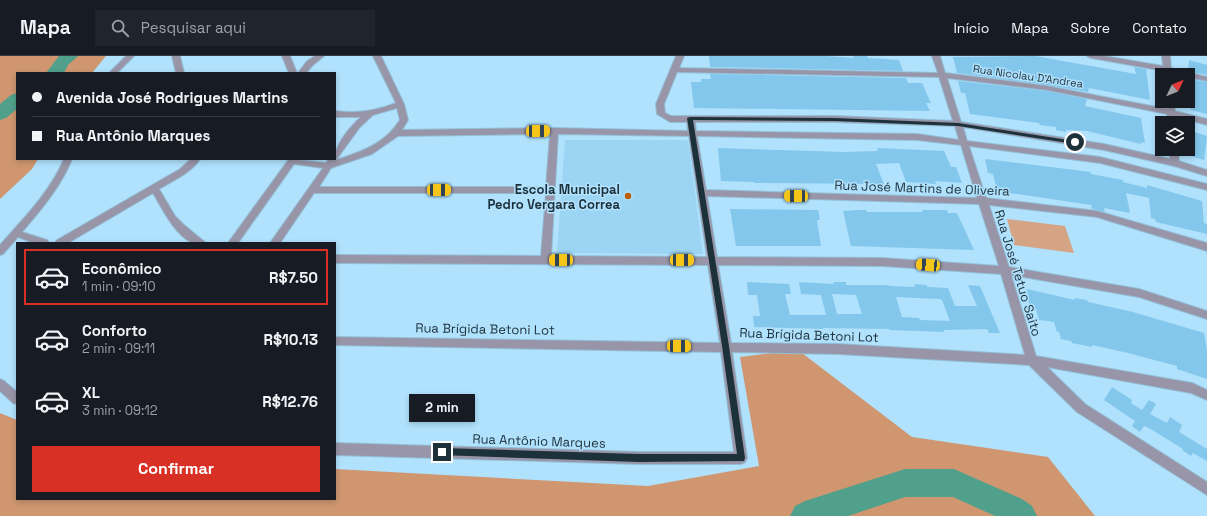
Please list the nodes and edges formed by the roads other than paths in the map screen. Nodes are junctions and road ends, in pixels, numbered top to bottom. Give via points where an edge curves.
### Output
1 (130, 56) edge
2 (176, 56) edge
3 (286, 56) edge
4 (320, 56) edge
5 (377, 56) edge
6 (680, 56) edge
7 (936, 56) edge
8 (1091, 56) edge
9 (1166, 56) edge
10 (1168, 68) edge
11 (1155, 69) edge
12 (674, 70) junction
13 (114, 72) edge
14 (180, 72) edge
15 (293, 72) edge
16 (303, 72) edge
17 (942, 75) junction
18 (1195, 77) edge
19 (1207, 79) edge
20 (400, 104) junction
21 (1171, 108) edge
22 (1171, 112) junction
23 (336, 114) edge
24 (370, 114) junction
25 (1171, 116) edge
26 (690, 118) junction
27 (1207, 122) edge
28 (958, 124) junction
29 (554, 131) junction
30 (396, 132) junction
31 (693, 133) junction
32 (964, 142) junction
33 (336, 156) edge
34 (1174, 156) edge
35 (68, 160) edge
36 (195, 160) edge
37 (293, 160) edge
38 (333, 161) edge
39 (1175, 163) junction
40 (1207, 173) edge
41 (1207, 187) edge
42 (154, 188) junction
43 (313, 190) junction
44 (550, 190) junction
45 (702, 193) junction
46 (983, 201) junction
47 (16, 233) junction
48 (41, 242) edge
49 (62, 242) edge
50 (200, 242) edge
51 (234, 242) edge
52 (276, 242) edge
53 (1207, 247) edge
54 (0, 251) edge
55 (336, 259) edge
56 (546, 260) junction
57 (712, 260) junction
58 (1005, 270) junction
59 (1207, 315) edge
60 (336, 341) edge
61 (726, 346) junction
62 (1032, 360) junction
63 (0, 384) edge
64 (1207, 395) edge
65 (16, 397) edge
66 (336, 449) edge
67 (1207, 489) edge

1 - 13 street
2 - 14 street
3 - 15 street
4 - 16 street
5 - 20 street
6 - 12 street
7 - 17 street, Rua José Tetuo Saito
8 - 11 street
9 - 10 street
12 - 17 street, Rua Nicolau D'Andrea
12 - 26 street via 660,104 661,114 670,119
17 - 22 street, Rua Nicolau D'Andrea via 1047,88
17 - 28 street, Rua José Tetuo Saito
18 - 19 street
20 - 24 street
20 - 30 street via 404,120
21 - 22 street
22 - 25 street
22 - 27 street, Rua Nicolau D'Andrea
23 - 24 street
24 - 33 street via 357,125
26 - 28 street via 835,119
26 - 31 street
28 - 32 street, Rua José Tetuo Saito
28 - 39 street via 1104,147
29 - 30 street
29 - 31 street
29 - 44 street
30 - 38 street via 369,152
31 - 32 street via 918,137
31 - 45 street
32 - 41 street via 1100,160
32 - 46 street, Rua José Tetuo Saito
34 - 39 street
35 - 47 street via 58,181
36 - 42 street via 187,168
37 - 38 street
37 - 51 street
38 - 43 street
39 - 40 street
42 - 49 street
42 - 50 street via 174,221
43 - 44 street
43 - 52 street
44 - 56 street
45 - 46 street, Rua José Martins de Oliveira
45 - 57 street
46 - 53 street, Rua José Martins de Oliveira via 1097,214
46 - 58 street, Rua José Tetuo Saito
47 - 48 street
47 - 54 street
55 - 56 street
56 - 57 street
57 - 58 street via 882,262
57 - 61 street
58 - 59 street via 1139,293
58 - 62 street, Rua José Tetuo Saito
60 - 61 street, Rua Brígida Betoni Lot
61 - 62 street, Rua Brígida Betoni Lot via 838,349
61 - 66 street, Rua Antônio Marques via 741,458 639,458
62 - 64 street, Rua Brígida Betoni Lot via 1192,388
62 - 67 street via 1081,408
63 - 65 street

